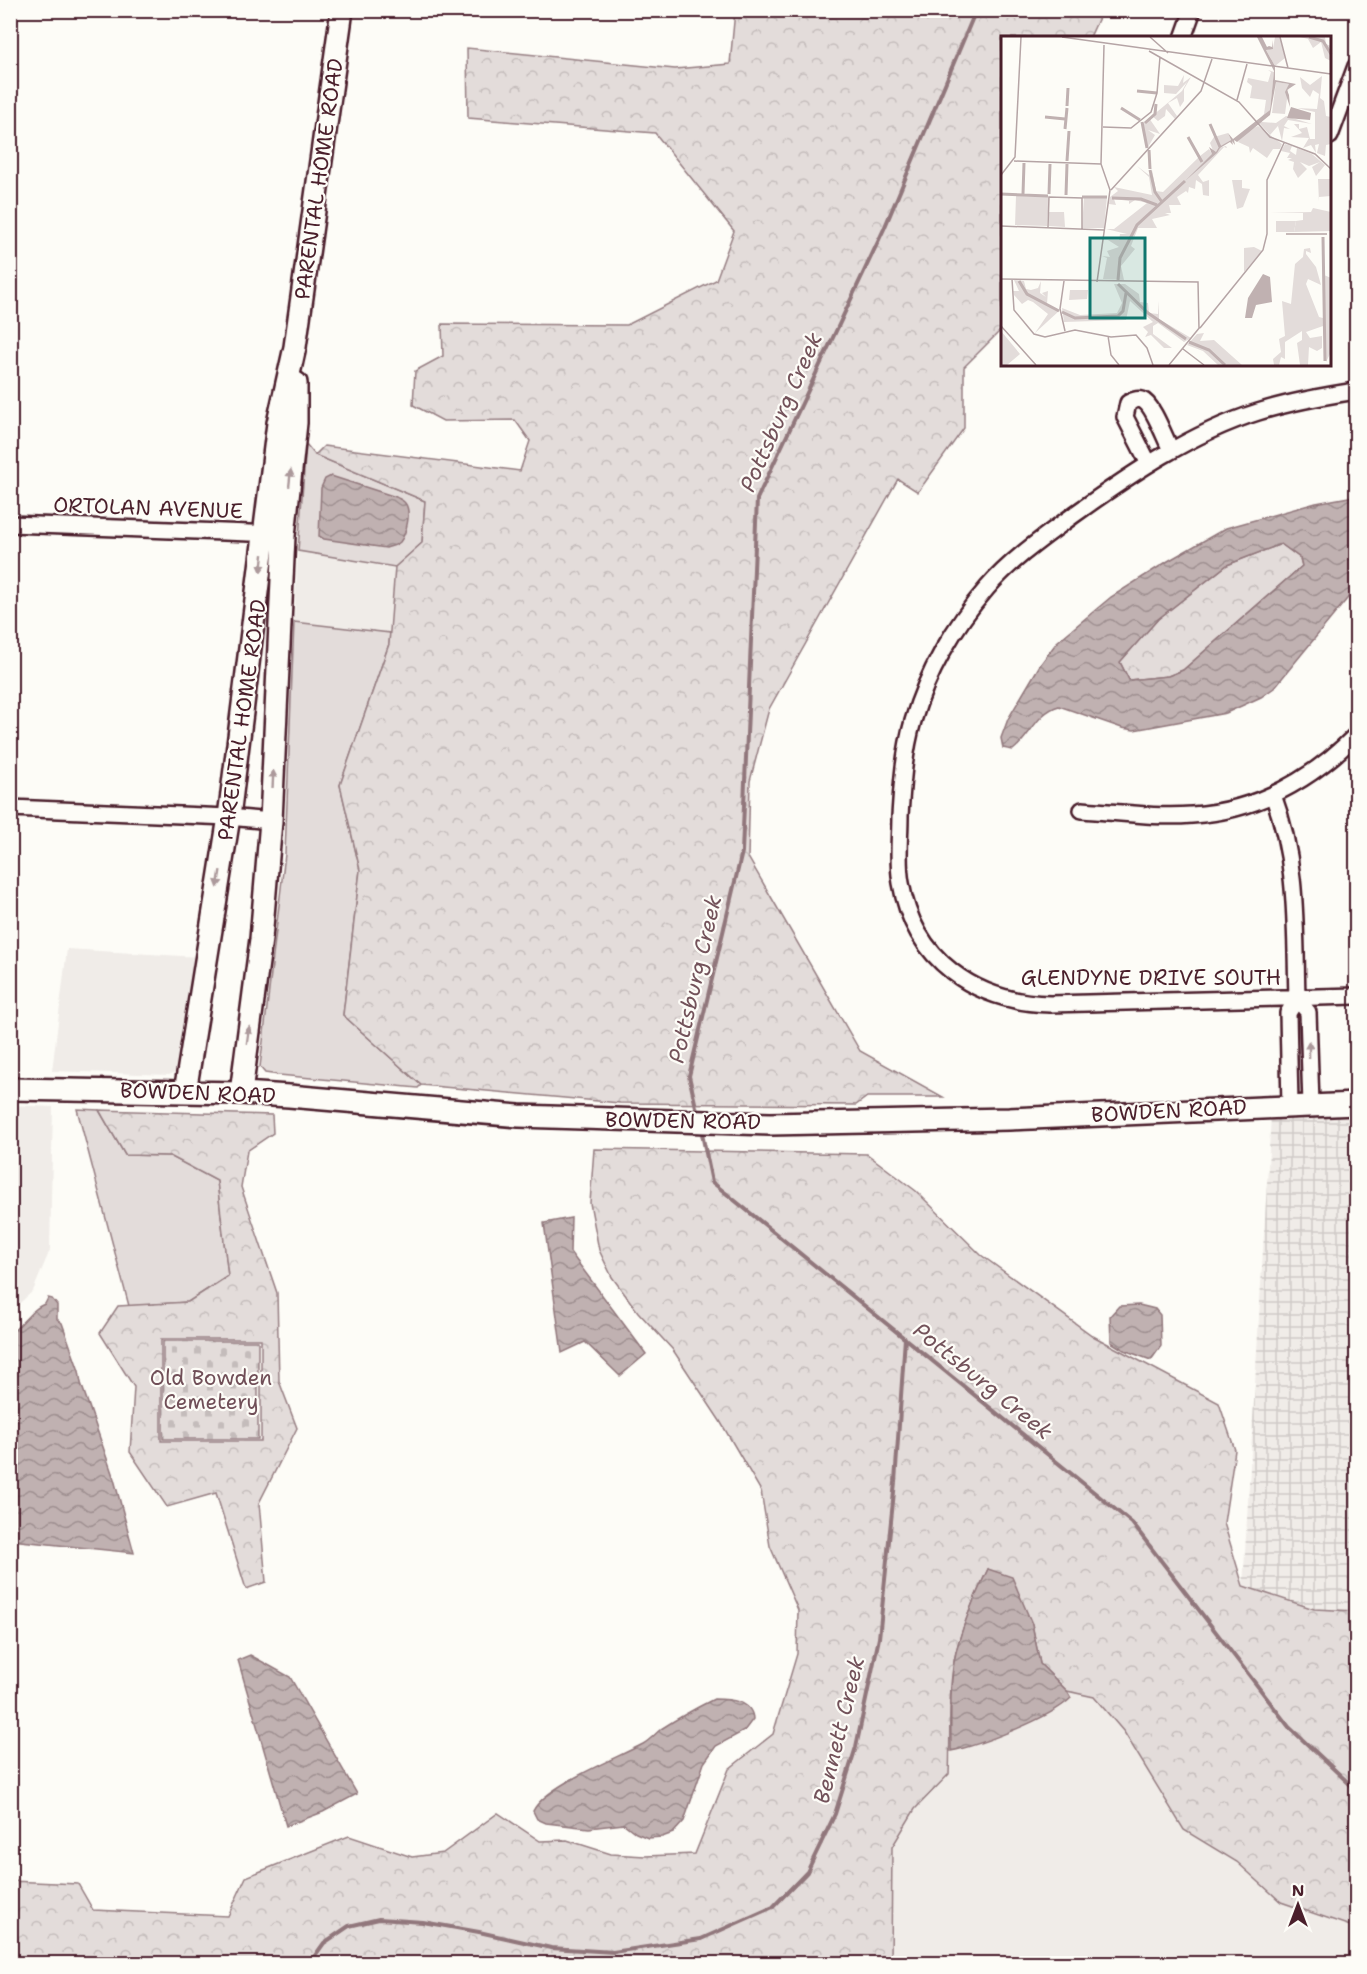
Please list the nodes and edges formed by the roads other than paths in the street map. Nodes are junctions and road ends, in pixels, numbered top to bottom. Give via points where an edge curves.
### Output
1 (342, 10) edge
2 (1193, 10) edge
3 (1184, 36) edge
4 (1356, 66) edge
5 (1331, 131) edge
6 (1356, 391) edge
7 (1171, 450) junction
8 (1149, 464) junction
9 (10, 524) edge
10 (275, 534) junction
11 (1356, 735) edge
12 (1273, 795) junction
13 (10, 808) edge
14 (1082, 810) dead end
15 (229, 817) junction
16 (271, 821) junction
17 (1356, 996) edge
18 (1297, 999) junction
19 (10, 1089) edge
20 (185, 1092) junction
21 (241, 1093) junction
22 (1356, 1104) edge
23 (1300, 1105) junction

1 - 10 main road, PARENTAL HOME ROAD via 295,347 278,423
2 - 3 street
4 - 5 street
6 - 7 street, GLENDYNE DRIVE SOUTH via 1256,413
7 - 8 street, GLENDYNE DRIVE SOUTH
7 - 8 street via 1150,407 1143,400 1128,403 1125,417
8 - 18 street, GLENDYNE DRIVE SOUTH via 1030,547 1002,572 950,638 913,720 906,751 900,873 910,914 927,946 943,964 963,980 1003,998 1026,1003
9 - 10 street, ORTOLAN AVENUE
10 -> 15 main road, PARENTAL HOME ROAD
16 -> 10 main road, PARENTAL HOME ROAD
11 - 12 street via 1321,767
12 - 14 street via 1217,813 1190,816
12 - 18 street via 1293,878
13 - 15 street
15 - 16 street
15 -> 20 main road, PARENTAL HOME ROAD
21 -> 16 main road, PARENTAL HOME ROAD
17 - 18 street, GLENDYNE DRIVE SOUTH
18 - 23 street via 1288,1013
19 - 20 main road, BOWDEN ROAD
20 - 21 main road, BOWDEN ROAD
21 - 23 main road, BOWDEN ROAD via 508,1115 770,1124 1009,1119
22 - 23 main road, BOWDEN ROAD

